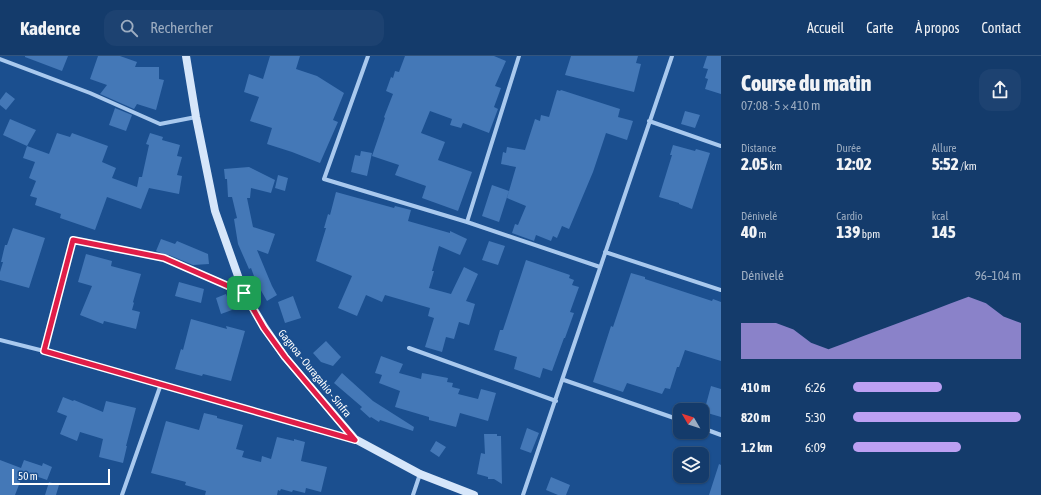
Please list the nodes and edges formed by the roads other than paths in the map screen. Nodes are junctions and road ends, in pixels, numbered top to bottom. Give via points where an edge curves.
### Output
1 (186, 56) edge
2 (368, 56) edge
3 (519, 56) edge
4 (672, 56) edge
5 (0, 59) edge
6 (196, 117) junction
7 (649, 121) junction
8 (721, 146) edge
9 (467, 222) junction
10 (605, 252) junction
11 (600, 267) junction
12 (721, 290) edge
13 (244, 293) junction
14 (0, 340) edge
15 (409, 348) dead end
16 (44, 351) junction
17 (564, 380) junction
18 (161, 384) junction
19 (556, 400) junction
20 (673, 418) edge
21 (709, 431) edge
22 (721, 435) edge
23 (355, 440) junction
24 (420, 474) junction
25 (122, 495) edge
26 (413, 495) edge
27 (474, 495) edge
28 (523, 495) edge

1 - 6 main road, Gagnoa - Ouragahio - Sinfra
2 - 9 street via 324,179
3 - 9 street
4 - 7 street
5 - 6 street via 90,93 160,124
6 - 13 main road, Gagnoa - Ouragahio - Sinfra via 215,212
7 - 8 street
7 - 10 street
9 - 11 street
10 - 11 street
10 - 12 street
11 - 17 street
13 - 16 street via 164,258 73,240
13 - 23 main road, Gagnoa - Ouragahio - Sinfra via 264,328 285,357
14 - 16 street
15 - 19 street
16 - 18 street
17 - 19 street
17 - 20 street
18 - 23 street
18 - 25 street
19 - 28 street
21 - 22 street
23 - 24 main road, Gagnoa - Ouragahio - Sinfra
24 - 26 street
24 - 27 main road, Gagnoa - Ouragahio - Sinfra

